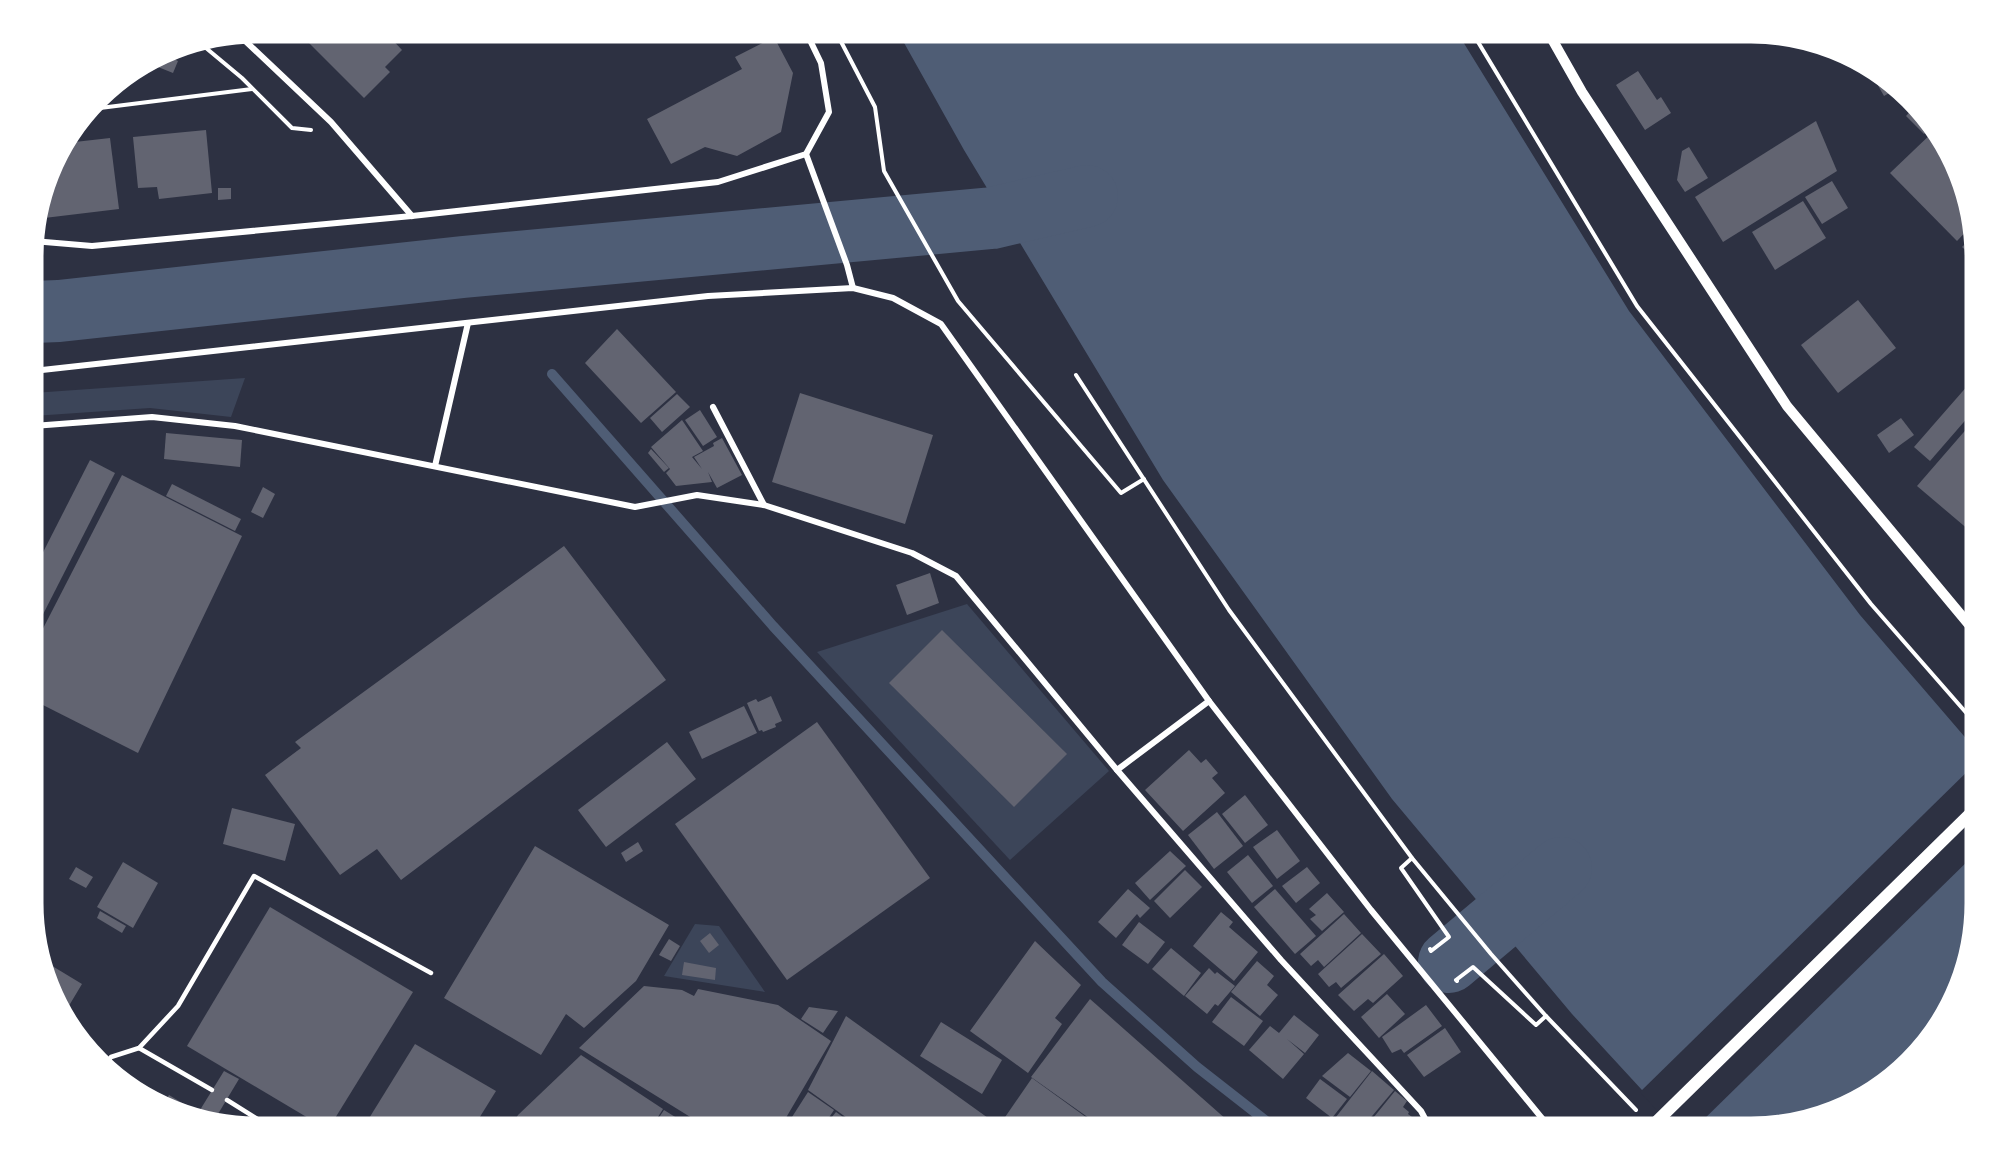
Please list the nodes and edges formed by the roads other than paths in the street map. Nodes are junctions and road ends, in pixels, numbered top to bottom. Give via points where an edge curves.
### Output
1 (246, 42) edge
2 (811, 42) edge
3 (1554, 42) edge
4 (806, 154) junction
5 (412, 216) junction
6 (42, 242) edge
7 (853, 288) junction
8 (468, 323) junction
9 (42, 370) edge
10 (713, 407) dead end
11 (42, 425) edge
12 (435, 466) junction
13 (764, 506) junction
14 (1966, 621) edge
15 (1209, 701) junction
16 (1117, 770) junction
17 (1966, 818) edge
18 (431, 973) dead end
19 (139, 1048) junction
20 (110, 1060) edge
21 (212, 1090) dead end
22 (227, 1100) dead end
23 (256, 1118) edge
24 (1425, 1118) edge
25 (1542, 1118) edge
26 (1660, 1118) edge

1 - 5 street via 331,122
2 - 4 street via 821,63 829,112
3 - 14 street via 1582,92 1787,406
4 - 5 street via 718,182
4 - 7 street
5 - 6 street via 92,246
7 - 8 street via 708,296
7 - 15 street via 893,298 940,324
8 - 9 street
8 - 12 street
10 - 13 street
11 - 12 street via 152,417 235,426
12 - 13 street via 635,507 697,495
13 - 16 street via 912,553 956,576
15 - 16 street
15 - 25 street via 1371,910
16 - 24 street via 1281,960
17 - 26 main road
18 - 19 lane via 254,876 178,1006
19 - 20 lane
19 - 21 lane
22 - 23 lane

